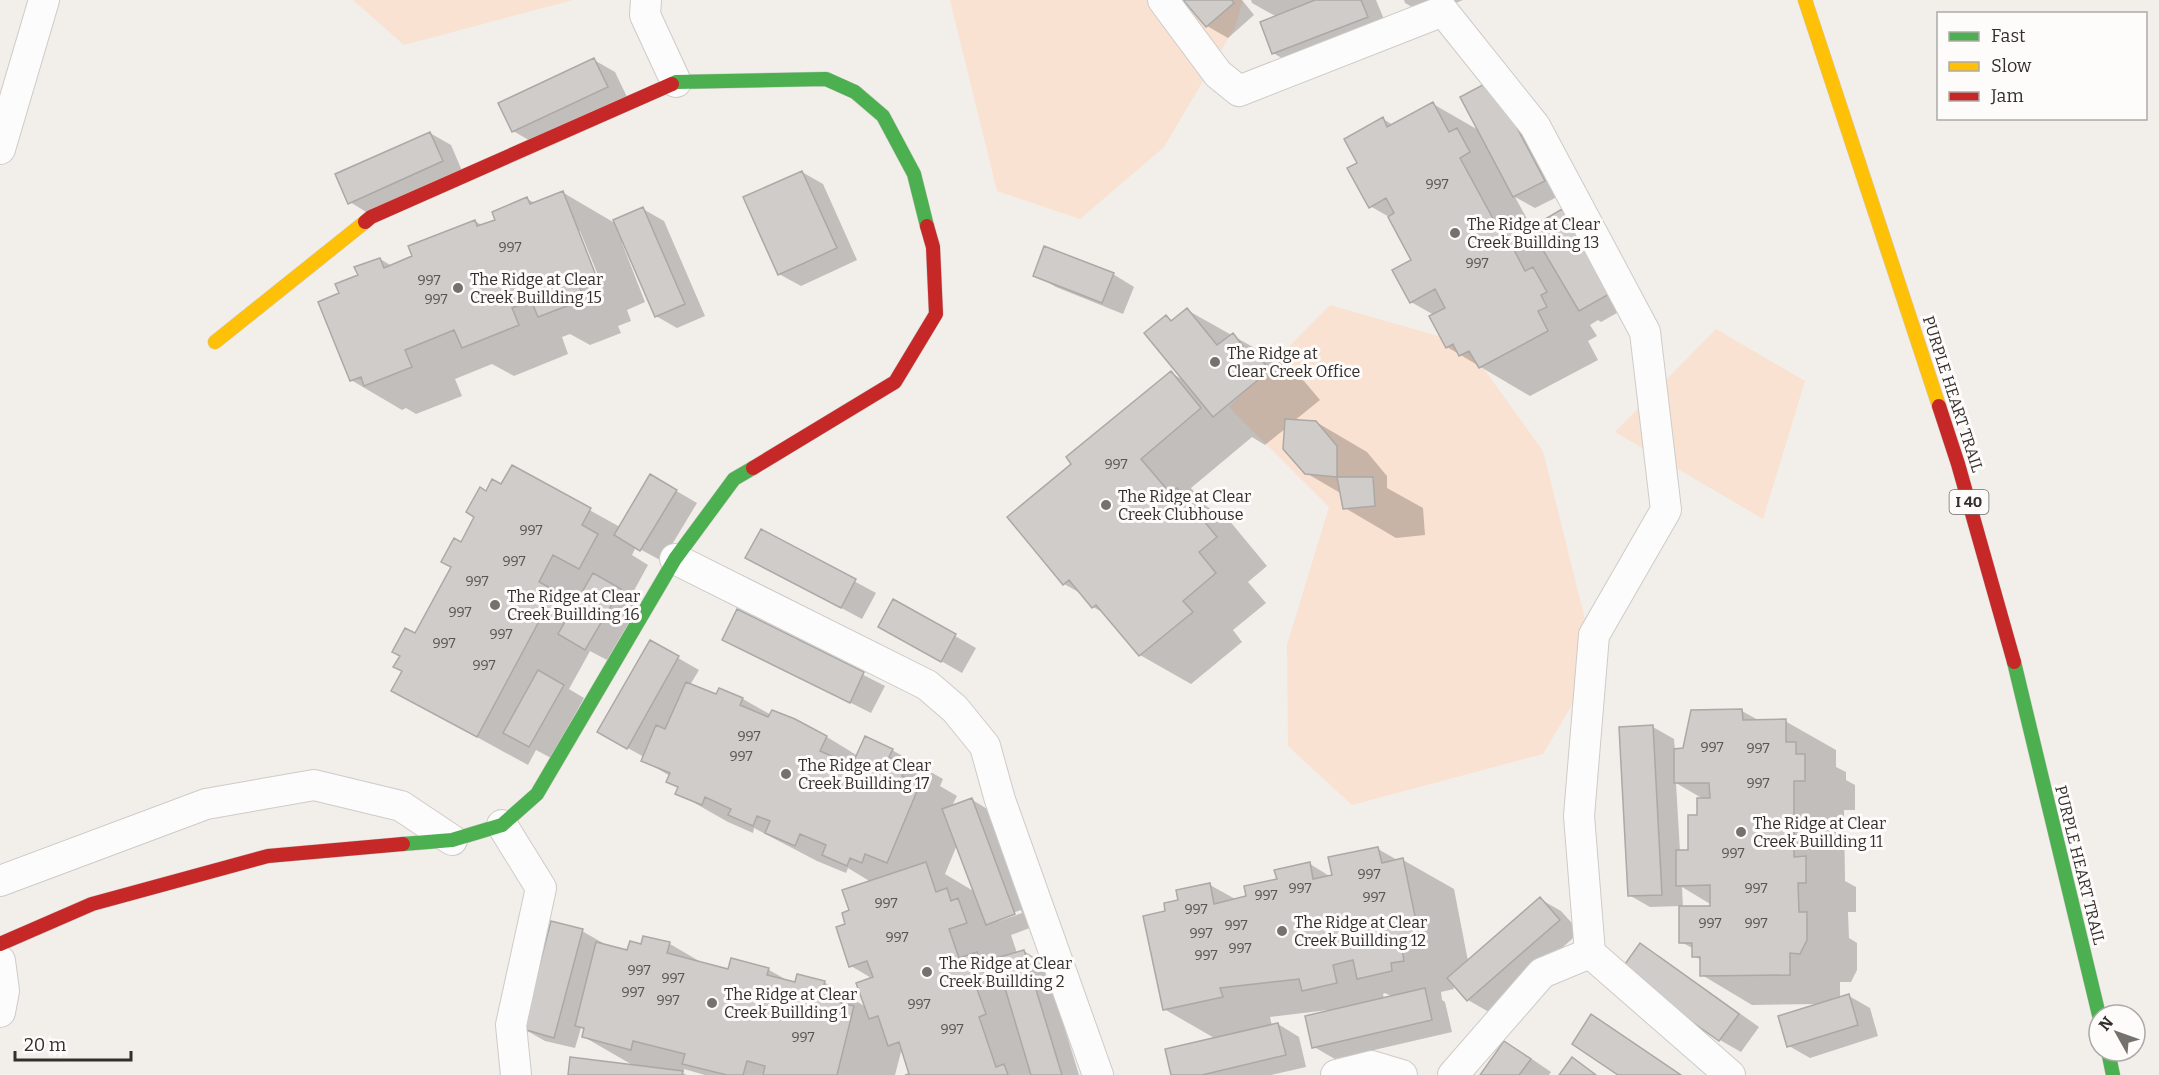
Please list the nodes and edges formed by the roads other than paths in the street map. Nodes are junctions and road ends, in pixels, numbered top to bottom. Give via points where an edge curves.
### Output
1 (44, 0) edge
2 (646, 0) edge
3 (1163, 0) edge
4 (1805, 0) edge
5 (676, 82) junction
6 (0, 149) edge
7 (215, 342) dead end
8 (675, 559) junction
9 (502, 825) junction
10 (452, 840) junction
11 (0, 881) edge
12 (0, 944) edge
13 (1590, 953) junction
14 (0, 961) edge
15 (2096, 1003) edge
16 (0, 1012) edge
17 (516, 1075) edge
18 (1098, 1075) edge
19 (1336, 1075) edge
20 (1402, 1075) edge
21 (1453, 1075) edge
22 (1730, 1075) edge

1 - 6 street
2 - 5 street via 645,15
3 - 13 street via 1218,74 1239,91 1443,11 1535,126 1645,332 1666,510 1594,635 1578,816
4 - 15 main road, PURPLE HEART TRAIL / I 40 via 1958,464 2008,638
5 - 7 main road via 371,217
5 - 8 main road via 826,79 855,92 883,116 914,174 933,247 936,314 895,382 734,479
8 - 9 main road via 537,794
8 - 18 street via 927,685 955,708 985,746 1000,800
9 - 10 main road
9 - 17 street via 541,888 511,1025
10 - 11 street via 401,806 314,786 206,804
10 - 12 main road via 268,856 92,904
13 - 21 street via 1542,973
13 - 22 street
14 - 16 street via 4,990
19 - 20 street via 1372,1066

